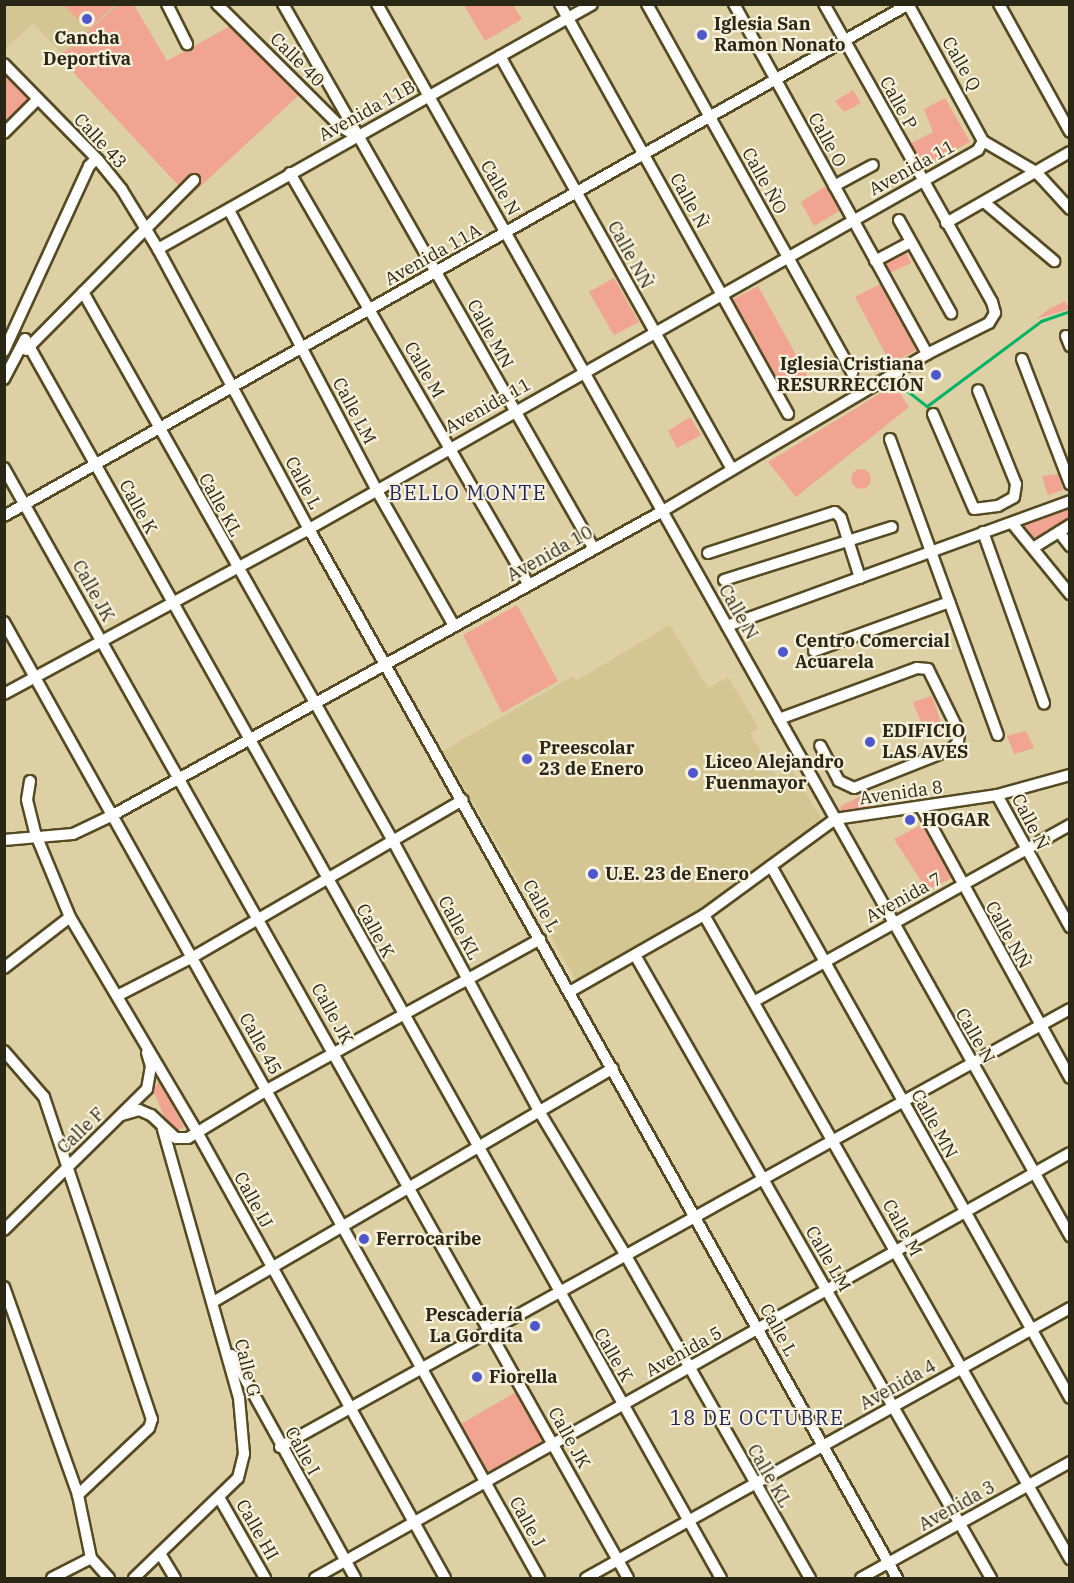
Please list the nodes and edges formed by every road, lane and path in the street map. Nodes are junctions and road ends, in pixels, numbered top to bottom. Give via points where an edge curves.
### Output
1 (167, 4) edge
2 (217, 4) edge
3 (283, 4) edge
4 (377, 4) edge
5 (560, 4) edge
6 (592, 4) edge
7 (647, 4) edge
8 (734, 4) edge
9 (824, 4) edge
10 (999, 4) edge
11 (908, 5) edge
12 (567, 18) junction
13 (845, 41) junction
14 (187, 44) dead end
15 (500, 56) junction
16 (4, 64) edge
17 (776, 80) junction
18 (428, 96) junction
19 (38, 99) junction
20 (709, 117) junction
21 (1070, 132) edge
22 (4, 133) edge
23 (356, 136) junction
24 (983, 141) junction
25 (1070, 152) edge
26 (644, 154) junction
27 (96, 159) junction
28 (873, 165) dead end
29 (1036, 172) junction
30 (290, 173) junction
31 (194, 180) dead end
32 (922, 180) junction
33 (834, 186) junction
34 (576, 193) junction
35 (984, 202) junction
36 (1070, 209) edge
37 (229, 210) junction
38 (852, 219) junction
39 (898, 220) dead end
40 (946, 223) junction
41 (144, 229) junction
42 (507, 232) junction
43 (910, 242) junction
44 (158, 249) junction
45 (787, 256) junction
46 (875, 261) junction
47 (1054, 261) dead end
48 (436, 271) junction
49 (83, 292) junction
50 (722, 293) junction
51 (370, 309) junction
52 (995, 313) joint
53 (951, 314) dead end
54 (654, 331) junction
55 (30, 347) junction
56 (301, 347) junction
57 (4, 351) edge
58 (927, 354) junction
59 (1022, 359) dead end
60 (586, 371) junction
61 (4, 372) edge
62 (852, 373) dead end
63 (4, 379) edge
64 (233, 387) junction
65 (978, 390) dead end
66 (514, 411) junction
67 (788, 414) dead end
68 (933, 414) dead end
69 (158, 429) junction
70 (890, 439) dead end
71 (449, 447) junction
72 (96, 464) junction
73 (4, 468) edge
74 (732, 469) junction
75 (1070, 484) edge
76 (376, 489) junction
77 (1070, 501) edge
78 (26, 504) junction
79 (998, 506) junction
80 (661, 512) junction
81 (4, 516) edge
82 (1007, 524) junction
83 (1070, 525) edge
84 (892, 527) dead end
85 (309, 529) junction
86 (983, 532) junction
87 (1059, 532) junction
88 (849, 542) junction
89 (1070, 546) edge
90 (1033, 548) junction
91 (594, 549) junction
92 (933, 550) junction
93 (708, 553) dead end
94 (237, 569) junction
95 (860, 578) junction
96 (724, 580) dead end
97 (529, 585) junction
98 (1070, 594) edge
99 (949, 602) junction
100 (173, 604) junction
101 (4, 622) edge
102 (454, 626) junction
103 (727, 626) junction
104 (103, 641) junction
105 (814, 651) dead end
106 (386, 663) junction
107 (36, 677) junction
108 (4, 694) edge
109 (1044, 703) dead end
110 (314, 705) junction
111 (779, 719) junction
112 (998, 735) dead end
113 (249, 739) junction
114 (820, 746) dead end
115 (1070, 775) edge
116 (180, 779) junction
117 (30, 781) dead end
118 (997, 795) junction
119 (463, 800) junction
120 (921, 807) junction
121 (113, 815) junction
122 (835, 819) junction
123 (1070, 825) edge
124 (36, 835) junction
125 (4, 840) edge
126 (393, 841) junction
127 (1024, 850) junction
128 (771, 866) junction
129 (327, 879) junction
130 (961, 886) junction
131 (704, 915) junction
132 (70, 917) junction
133 (259, 919) junction
134 (891, 923) junction
135 (1070, 927) edge
136 (540, 939) junction
137 (635, 955) junction
138 (193, 957) junction
139 (824, 961) junction
140 (4, 968) edge
141 (468, 979) junction
142 (571, 991) junction
143 (117, 996) junction
144 (755, 1001) junction
145 (1070, 1009) edge
146 (403, 1015) junction
147 (1040, 1024) junction
148 (145, 1043) junction
149 (4, 1051) edge
150 (334, 1053) junction
151 (970, 1061) junction
152 (613, 1068) junction
153 (1070, 1078) edge
154 (267, 1090) junction
155 (902, 1099) junction
156 (539, 1112) junction
157 (122, 1115) junction
158 (163, 1128) junction
159 (196, 1132) junction
160 (832, 1138) junction
161 (477, 1147) junction
162 (1070, 1152) edge
163 (67, 1167) junction
164 (1035, 1173) junction
165 (762, 1177) junction
166 (410, 1187) junction
167 (965, 1212) junction
168 (695, 1215) junction
169 (343, 1226) junction
170 (4, 1230) edge
171 (1070, 1236) edge
172 (896, 1251) junction
173 (625, 1254) junction
174 (272, 1268) junction
175 (4, 1287) edge
176 (826, 1290) junction
177 (558, 1292) junction
178 (213, 1302) junction
179 (1070, 1308) edge
180 (759, 1329) junction
181 (490, 1330) junction
182 (1031, 1330) junction
183 (223, 1338) junction
184 (422, 1368) junction
185 (962, 1368) junction
186 (688, 1369) junction
187 (1070, 1398) edge
188 (623, 1405) junction
189 (893, 1407) junction
190 (350, 1408) junction
191 (553, 1444) junction
192 (824, 1446) junction
193 (280, 1447) junction
194 (1070, 1462) edge
195 (485, 1482) junction
196 (755, 1484) junction
197 (1028, 1485) junction
198 (78, 1495) junction
199 (219, 1499) junction
200 (689, 1521) junction
201 (414, 1522) junction
202 (960, 1523) junction
203 (161, 1555) junction
204 (91, 1558) junction
205 (1070, 1559) edge
206 (618, 1561) junction
207 (345, 1562) junction
208 (889, 1563) junction
209 (52, 1578) edge
210 (109, 1578) edge
211 (134, 1578) edge
212 (175, 1578) edge
213 (265, 1578) edge
214 (315, 1578) edge
215 (355, 1578) edge
216 (445, 1578) edge
217 (539, 1578) edge
218 (586, 1578) edge
219 (628, 1578) edge
220 (721, 1578) edge
221 (810, 1578) edge
222 (861, 1578) edge
223 (897, 1578) edge
224 (991, 1578) edge

1 - 14 street
2 - 23 street, Calle 40 via 341,127
3 - 23 street, Calle MN
4 - 18 street, Calle N
5 - 12 street, Calle Ñ
6 - 12 street, Avenida 11B
7 - 20 street, Calle ÑO
8 - 17 street, Calle O
9 - 13 street, Calle P
10 - 21 street
11 - 13 street, Avenida 11A
11 - 24 street, Calle Q
12 - 15 street, Avenida 11B
12 - 26 street, Calle Ñ
13 - 17 street, Avenida 11A
13 - 32 street, Calle P
15 - 18 street, Avenida 11B
15 - 34 street, Calle NÑ
16 - 19 street, Calle 43
17 - 20 street, Avenida 11A
17 - 33 street, Calle O
18 - 23 street, Avenida 11B
18 - 42 street, Calle N
19 - 22 street
19 - 27 street, Calle 43
20 - 26 street, Avenida 11A
20 - 45 street, Calle ÑO
23 - 30 street, Avenida 11B
23 - 48 street, Calle MN
24 - 29 street
24 - 32 street, Avenida 11 via 978,150
25 - 29 street
26 - 34 street, Avenida 11A
26 - 50 street, Calle Ñ
27 - 41 street, Calle 43 via 122,190
27 - 57 street via 89,166
28 - 33 street
29 - 35 street
29 - 36 street
30 - 37 street, Avenida 11B
30 - 51 street, Calle M
31 - 41 street
32 - 38 street, Avenida 11
32 - 40 street, Calle P
33 - 38 street, Calle O
34 - 42 street, Avenida 11A
34 - 54 street, Calle NÑ
35 - 40 street
35 - 47 street
37 - 44 street, Avenida 11B
37 - 56 street, Calle LM
38 - 45 street, Avenida 11
38 - 46 street, Calle O
39 - 43 street
40 - 52 street, Calle P
41 - 44 street, Calle 43
41 - 49 street
42 - 48 street, Avenida 11A
42 - 60 street, Calle N
43 - 46 street
43 - 53 street
44 - 64 street, Calle L
45 - 50 street, Avenida 11
45 - 62 street, Calle ÑO
46 - 58 street, Calle O
48 - 51 street, Avenida 11A
48 - 66 street, Calle MN
49 - 55 street
49 - 69 street, Calle KL
50 - 54 street, Avenida 11
50 - 67 street, Calle Ñ
51 - 56 street, Avenida 11A
51 - 71 street, Calle M
52 - 58 street, Avenida 10 via 989,323
54 - 60 street, Avenida 11
54 - 74 street, Calle NÑ
55 - 61 street
55 - 63 street via 25,339
55 - 72 street, Calle K
56 - 64 street, Avenida 11A
56 - 76 street, Calle LM
58 - 74 street, Avenida 10
59 - 75 street
60 - 66 street, Avenida 11
60 - 80 street, Calle N
64 - 69 street, Avenida 11A
64 - 85 street, Calle L
65 - 79 street via 1016,484 1014,497
66 - 71 street, Avenida 11
66 - 91 street, Calle MN
68 - 79 street via 968,502 981,510
69 - 72 street, Avenida 11A
69 - 94 street, Calle KL
70 - 92 street
71 - 76 street, Avenida 11
71 - 97 street, Calle M
72 - 78 street, Avenida 11A
72 - 100 street, Calle K
73 - 78 street, Calle JK
74 - 80 street, Avenida 10
76 - 85 street, Avenida 11
76 - 102 street, Calle LM
77 - 82 street
78 - 81 street, Avenida 11A
78 - 104 street, Calle JK
79 - 82 street
80 - 91 street, Avenida 10
80 - 103 street, Calle N
82 - 86 street
82 - 90 street
83 - 87 street
84 - 88 street
85 - 94 street, Avenida 11
85 - 106 street, Calle L
86 - 92 street
86 - 109 street
87 - 89 street
87 - 90 street
88 - 93 street via 835,512
88 - 95 street
88 - 96 street
90 - 98 street
91 - 97 street, Avenida 10
92 - 95 street
92 - 99 street
94 - 100 street, Avenida 11
94 - 110 street, Calle KL
95 - 103 street
97 - 102 street, Avenida 10
99 - 105 street
99 - 112 street
100 - 104 street, Avenida 11
100 - 113 street, Calle K
101 - 107 street, Calle 45
102 - 106 street, Avenida 10
103 - 111 street, Calle N
104 - 107 street, Avenida 11
104 - 116 street, Calle JK
106 - 110 street, Avenida 10
106 - 119 street, Calle L
107 - 108 street, Avenida 11
107 - 121 street, Calle 45
110 - 113 street, Avenida 10
110 - 126 street, Calle KL
111 - 114 street via 917,668 928,669 959,732 952,748 854,788 839,781
111 - 122 street, Calle N
113 - 116 street, Avenida 10
113 - 129 street, Calle K
115 - 118 street, Avenida 8
116 - 121 street, Avenida 10
116 - 133 street, Calle JK
117 - 124 street, Calle IJ via 27,800
118 - 120 street, Avenida 8
118 - 127 street, Calle Ñ
119 - 126 street
119 - 136 street, Calle L
120 - 122 street, Avenida 8
120 - 130 street, Calle NÑ
121 - 124 street, Avenida 10 via 73,834
121 - 138 street, Calle 45
122 - 128 street, Avenida 8
122 - 134 street, Calle N
123 - 127 street, Avenida 7
124 - 125 street, Avenida 10
124 - 132 street, Calle IJ
126 - 129 street
126 - 141 street, Calle KL
127 - 130 street, Avenida 7
127 - 135 street, Calle Ñ
128 - 131 street, Avenida 8
128 - 139 street, Calle MN
129 - 133 street
129 - 146 street, Calle K
130 - 134 street, Avenida 7
130 - 147 street, Calle NÑ
131 - 137 street, Avenida 8
131 - 144 street, Calle M
132 - 140 street
132 - 143 street, Calle IJ
133 - 138 street
133 - 150 street, Calle JK
134 - 139 street, Avenida 7
134 - 151 street, Calle N
136 - 141 street
136 - 142 street, Calle L
137 - 142 street, Avenida 8
137 - 165 street, Calle LM
138 - 143 street
138 - 154 street, Calle 45
139 - 144 street, Avenida 7
139 - 155 street, Calle MN
141 - 146 street
141 - 156 street, Calle KL
142 - 152 street, Calle L
143 - 148 street, Calle IJ
144 - 160 street, Calle M
145 - 147 street
146 - 150 street
146 - 161 street, Calle K
147 - 151 street
147 - 153 street, Calle NÑ
148 - 157 street, Calle F via 151,1066 147,1089
148 - 159 street, Calle IJ
149 - 163 street via 44,1097
150 - 154 street
150 - 166 street, Calle JK
151 - 155 street
151 - 164 street, Calle N
152 - 156 street
152 - 168 street, Calle L
154 - 159 street
154 - 169 street, Calle 45
155 - 160 street
155 - 167 street, Calle MN
156 - 161 street
156 - 173 street, Calle KL
157 - 158 street via 139,1110 151,1115
157 - 163 street, Calle F
158 - 159 street via 176,1138 188,1138
158 - 178 street, Calle G
159 - 174 street, Calle IJ
160 - 165 street
160 - 172 street, Calle M
161 - 166 street
161 - 177 street, Calle K
162 - 164 street, Avenida 5
163 - 170 street, Calle F
163 - 198 street via 152,1419 149,1428
164 - 167 street, Avenida 5
164 - 171 street, Calle N
165 - 168 street
165 - 176 street, Calle LM
166 - 169 street
166 - 181 street, Calle JK
167 - 172 street, Avenida 5
167 - 182 street, Calle MN
168 - 173 street
168 - 180 street, Calle L
169 - 174 street
169 - 184 street, Calle 45
172 - 176 street, Avenida 5
172 - 185 street, Calle M
173 - 177 street
173 - 186 street, Calle KL
174 - 178 street
174 - 190 street, Calle IJ
175 - 198 street
176 - 180 street, Avenida 5
176 - 189 street, Calle LM
177 - 181 street
177 - 188 street, Calle K
178 - 183 street, Calle G
179 - 182 street, Avenida 4
180 - 186 street, Avenida 5
180 - 192 street, Calle L
181 - 184 street
181 - 191 street, Calle JK
182 - 185 street, Avenida 4
182 - 187 street, Calle MN
183 - 193 street, Calle I
183 - 199 street, Calle G via 239,1398 244,1454 243,1469
184 - 190 street
184 - 195 street, Calle 45
185 - 189 street, Avenida 4
185 - 197 street, Calle M
186 - 188 street, Avenida 5
186 - 196 street, Calle KL
188 - 191 street, Avenida 5
188 - 200 street, Calle K
189 - 192 street, Avenida 4
189 - 202 street, Calle LM
190 - 193 street
190 - 201 street, Calle IJ
191 - 195 street, Avenida 5
191 - 206 street, Calle JK
192 - 196 street, Avenida 4
192 - 208 street, Calle L
193 - 207 street, Calle I
194 - 197 street, Avenida 3
195 - 201 street, Avenida 5
195 - 217 street, Calle J
196 - 200 street, Avenida 4
196 - 221 street, Calle KL
197 - 202 street, Avenida 3
197 - 205 street, Calle M
198 - 204 street
199 - 203 street, Calle G
199 - 213 street, Calle HI
200 - 206 street, Avenida 4
200 - 220 street, Calle K
201 - 207 street, Avenida 5
201 - 216 street, Calle IJ
202 - 208 street, Avenida 3
202 - 224 street, Calle LM
203 - 211 street, Calle G
203 - 212 street
204 - 209 street
204 - 210 street
206 - 218 street, Avenida 4
206 - 219 street, Calle JK
207 - 214 street, Avenida 5
207 - 215 street, Calle I
208 - 222 street, Avenida 3
208 - 223 street, Calle L

